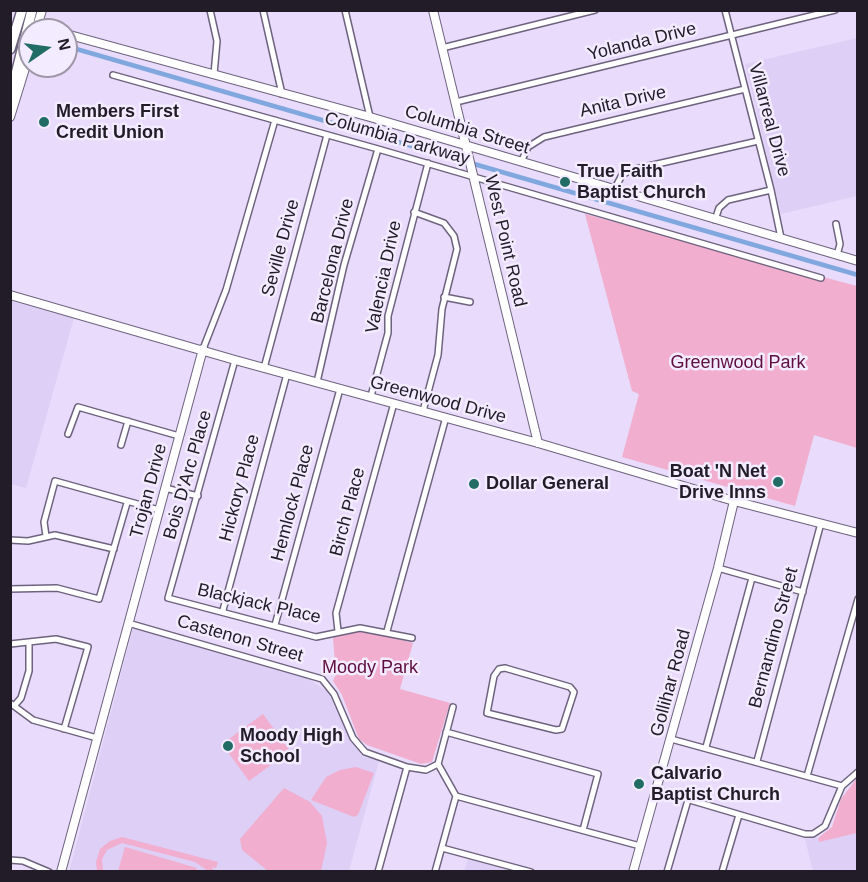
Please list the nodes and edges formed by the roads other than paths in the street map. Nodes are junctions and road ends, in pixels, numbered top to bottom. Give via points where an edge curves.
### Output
1 (22, 10) edge
2 (32, 10) edge
3 (210, 10) edge
4 (263, 10) edge
5 (345, 10) edge
6 (433, 10) edge
7 (595, 10) edge
8 (725, 10) edge
9 (835, 10) edge
10 (731, 36) junction
11 (78, 37) edge
12 (442, 48) junction
13 (10, 49) edge
14 (214, 74) junction
15 (113, 75) dead end
16 (22, 78) edge
17 (745, 89) junction
18 (282, 94) junction
19 (10, 98) edge
20 (456, 102) junction
21 (10, 117) edge
22 (370, 117) junction
23 (275, 120) junction
24 (327, 135) junction
25 (758, 141) junction
26 (378, 149) junction
27 (467, 149) junction
28 (521, 162) junction
29 (428, 164) junction
30 (474, 174) junction
31 (614, 190) junction
32 (771, 190) junction
33 (414, 212) junction
34 (715, 220) junction
35 (836, 224) dead end
36 (781, 238) junction
37 (837, 255) junction
38 (858, 261) edge
39 (821, 278) dead end
40 (10, 295) edge
41 (444, 297) junction
42 (470, 302) dead end
43 (203, 350) junction
44 (235, 360) junction
45 (264, 368) junction
46 (287, 374) junction
47 (317, 382) junction
48 (340, 389) junction
49 (371, 396) junction
50 (394, 403) junction
51 (423, 411) junction
52 (447, 417) junction
53 (128, 422) junction
54 (68, 434) dead end
55 (179, 436) junction
56 (538, 443) junction
57 (121, 445) dead end
58 (165, 489) junction
59 (198, 496) junction
60 (734, 501) junction
61 (128, 503) junction
62 (159, 510) junction
63 (821, 523) junction
64 (858, 533) edge
65 (46, 536) junction
66 (10, 540) edge
67 (114, 549) junction
68 (718, 568) junction
69 (752, 578) junction
70 (10, 589) edge
71 (802, 592) junction
72 (168, 598) joint
73 (858, 599) edge
74 (223, 610) junction
75 (128, 623) junction
76 (275, 625) junction
77 (338, 631) junction
78 (387, 631) junction
79 (412, 638) dead end
80 (29, 642) junction
81 (10, 644) edge
82 (12, 705) edge
83 (453, 707) dead end
84 (487, 713) joint
85 (64, 729) junction
86 (446, 732) junction
87 (97, 738) junction
88 (671, 739) junction
89 (706, 747) junction
90 (757, 761) junction
91 (438, 764) junction
92 (406, 767) junction
93 (858, 772) edge
94 (807, 776) junction
95 (842, 786) junction
96 (656, 790) junction
97 (456, 796) junction
98 (688, 800) junction
99 (739, 815) junction
100 (584, 830) junction
101 (640, 846) junction
102 (442, 848) junction
103 (10, 860) edge
104 (49, 872) edge
105 (61, 872) edge
106 (378, 872) edge
107 (435, 872) edge
108 (531, 872) edge
109 (633, 872) edge
110 (668, 872) edge
111 (722, 872) edge

1 - 13 highway
2 - 19 highway
3 - 14 street via 217,41
4 - 18 street
5 - 22 street
6 - 12 street, West Point Road
7 - 12 street
8 - 10 street, Villarreal Drive
9 - 10 street, Yolanda Drive
10 - 17 street, Villarreal Drive
10 - 20 street, Yolanda Drive
11 - 14 street, Columbia Street
12 - 20 street, West Point Road
14 - 18 street, Columbia Street
15 - 23 street, Columbia Parkway
16 - 21 street
17 - 25 street, Villarreal Drive
17 - 28 street, Anita Drive via 544,137 528,147
18 - 22 street, Columbia Street
20 - 27 street, West Point Road
22 - 27 street, Columbia Street
23 - 24 street, Columbia Parkway
23 - 43 street, Trojan Drive via 226,290
24 - 26 street, Columbia Parkway
24 - 45 street, Seville Drive
25 - 31 street via 631,170 622,175
25 - 32 street, Villarreal Drive
26 - 29 street, Columbia Parkway
26 - 47 street, Barcelona Drive via 344,265
27 - 28 street, Columbia Street
27 - 30 street, West Point Road
28 - 31 street, Columbia Street
29 - 30 street, Columbia Parkway
29 - 33 street, Valencia Drive
30 - 39 street, Columbia Parkway
30 - 56 street, West Point Road
31 - 34 street, Columbia Street
32 - 34 street via 724,202
32 - 36 street, Villarreal Drive
33 - 41 street via 444,223 456,242
33 - 49 street, Valencia Drive
34 - 36 street, Columbia Street
35 - 37 street via 840,244
36 - 37 street, Columbia Street
37 - 38 street, Columbia Street
40 - 43 street, Greenwood Drive
41 - 42 street
41 - 51 street via 438,355
43 - 44 street, Greenwood Drive
43 - 55 street, Trojan Drive
44 - 45 street, Greenwood Drive
44 - 59 street, Bois D'Arc Place
45 - 46 street, Greenwood Drive
46 - 47 street, Greenwood Drive
46 - 74 street, Hickory Place
47 - 48 street, Greenwood Drive
48 - 49 street, Greenwood Drive
48 - 76 street, Hemlock Place
49 - 50 street, Greenwood Drive
50 - 51 street, Greenwood Drive
50 - 77 street, Birch Place via 336,613
51 - 52 street, Greenwood Drive
52 - 56 street, Greenwood Drive
52 - 78 street
53 - 54 street via 78,407
53 - 55 street
53 - 57 street
55 - 58 street, Trojan Drive
56 - 60 street, Greenwood Drive
58 - 59 street
58 - 62 street, Trojan Drive
59 - 72 street, Bois D'Arc Place
60 - 63 street, Greenwood Drive
60 - 68 street, Gollihar Road
61 - 62 street
61 - 65 street via 56,481 44,522
61 - 67 street
62 - 75 street, Trojan Drive
63 - 64 street, Greenwood Drive
63 - 71 street, Bernandino Street
65 - 66 street
65 - 67 street via 63,536
67 - 70 street via 99,599 57,588
68 - 69 street
68 - 88 street, Gollihar Road
69 - 71 street
69 - 89 street
71 - 90 street, Bernandino Street
72 - 74 street, Blackjack Place
73 - 94 street
74 - 76 street, Blackjack Place
75 - 87 street, Trojan Drive
75 - 92 street, Castenon Street via 322,678 334,694 353,738 365,752
76 - 77 street, Blackjack Place via 316,637
77 - 78 street, Blackjack Place
78 - 79 street, Blackjack Place
80 - 81 street
80 - 82 street via 29,671 21,698
80 - 85 street via 56,639 88,647
82 - 85 street via 33,720
83 - 86 street
84 - 84 street via 499,669 566,685 574,692 565,725 556,730
85 - 87 street
86 - 91 street
86 - 100 street via 598,774
87 - 105 street, Trojan Drive
88 - 89 street
88 - 96 street, Gollihar Road
89 - 90 street
90 - 94 street
91 - 92 street via 426,770
91 - 97 street
92 - 106 street
93 - 95 street
94 - 95 street
95 - 99 street via 825,826 813,834
96 - 98 street
96 - 101 street, Gollihar Road
97 - 100 street
97 - 102 street
98 - 99 street
98 - 110 street
99 - 111 street
100 - 101 street
101 - 109 street, Gollihar Road
102 - 107 street
102 - 108 street
103 - 104 street via 24,861

